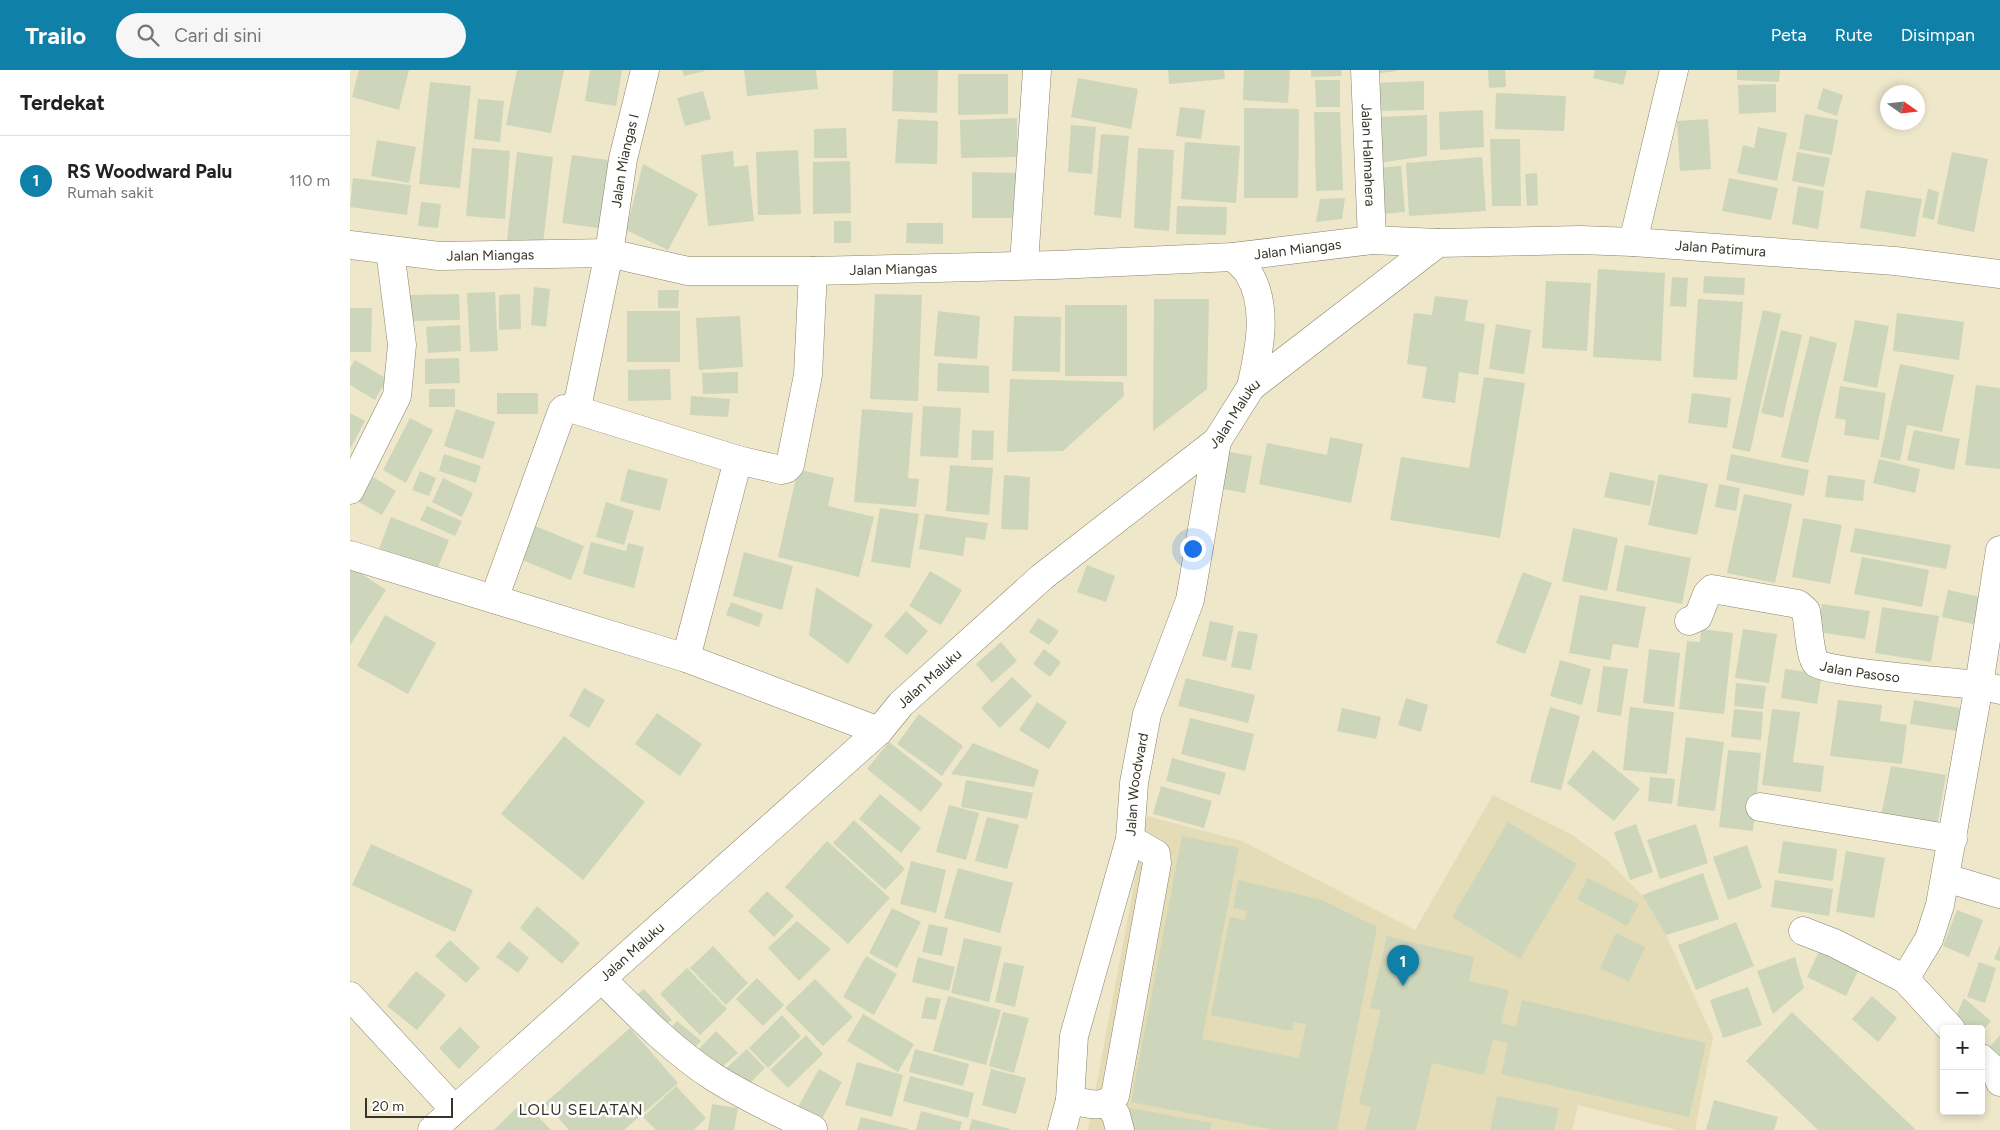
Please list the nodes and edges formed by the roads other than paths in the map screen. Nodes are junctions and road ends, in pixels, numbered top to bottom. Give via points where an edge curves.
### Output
1 (645, 70) edge
2 (1037, 70) edge
3 (1365, 70) edge
4 (1674, 70) edge
5 (1372, 240) junction
6 (1634, 242) junction
7 (1438, 243) junction
8 (350, 245) edge
9 (390, 250) junction
10 (609, 253) junction
11 (1233, 256) junction
12 (1024, 264) junction
13 (813, 271) junction
14 (2000, 274) edge
15 (1251, 387) junction
16 (573, 409) junction
17 (1217, 440) junction
18 (738, 460) junction
19 (350, 490) edge
20 (2000, 550) edge
21 (350, 555) edge
22 (494, 599) junction
23 (1689, 621) dead end
24 (686, 658) junction
25 (1989, 688) edge
26 (879, 731) junction
27 (1760, 807) dead end
28 (1130, 839) junction
29 (1953, 839) junction
30 (1946, 878) junction
31 (2000, 894) edge
32 (1803, 931) dead end
33 (602, 979) junction
34 (1907, 981) junction
35 (350, 996) edge
36 (1948, 1025) edge
37 (1985, 1062) edge
38 (2000, 1082) edge
39 (1070, 1100) junction
40 (1108, 1103) junction
41 (454, 1109) junction
42 (813, 1129) edge
43 (432, 1130) edge
44 (1062, 1130) edge
45 (1120, 1130) edge

1 - 10 street, Jalan Miangas I via 623,159
2 - 12 street
3 - 5 street, Jalan Halmahera
4 - 6 street
5 - 7 street, Jalan Miangas
5 - 11 street, Jalan Miangas
6 - 7 street, Jalan Patimura
6 - 14 street, Jalan Patimura via 1895,262
7 - 15 street, Jalan Maluku
8 - 9 street, Jalan Miangas
9 - 10 street, Jalan Miangas via 439,256
9 - 19 street via 402,345 397,396
10 - 13 street, Jalan Miangas via 688,271
10 - 16 street, Jalan Miangas I
11 - 12 street, Jalan Miangas
11 - 15 street via 1249,274 1261,308 1258,355
12 - 13 street, Jalan Miangas
13 - 18 street via 808,375 790,464 781,470
15 - 17 street, Jalan Maluku
16 - 18 street
16 - 22 street via 562,411
17 - 26 street, Jalan Maluku via 1042,577 901,704
17 - 28 street, Jalan Woodward via 1190,600 1147,714 1134,784
18 - 24 street
20 - 25 street
21 - 22 street
22 - 24 street
23 - 25 street, Jalan Pasoso via 1698,617 1712,589 1798,604 1806,611 1813,659 1819,665 1844,671
24 - 26 street
25 - 29 street
26 - 33 street, Jalan Maluku
27 - 29 street
28 - 39 street, Jalan Woodward via 1074,1036
28 - 40 street via 1156,854 1157,863 1115,1096
29 - 30 street
30 - 31 street
30 - 34 street via 1929,939
32 - 34 street via 1834,942
33 - 41 street, Jalan Maluku
33 - 42 street via 677,1050 713,1077
34 - 36 street
35 - 41 street
37 - 38 street via 1996,1072
39 - 40 street via 1100,1106
39 - 44 street, Jalan Woodward
40 - 45 street
41 - 43 street, Jalan Maluku

